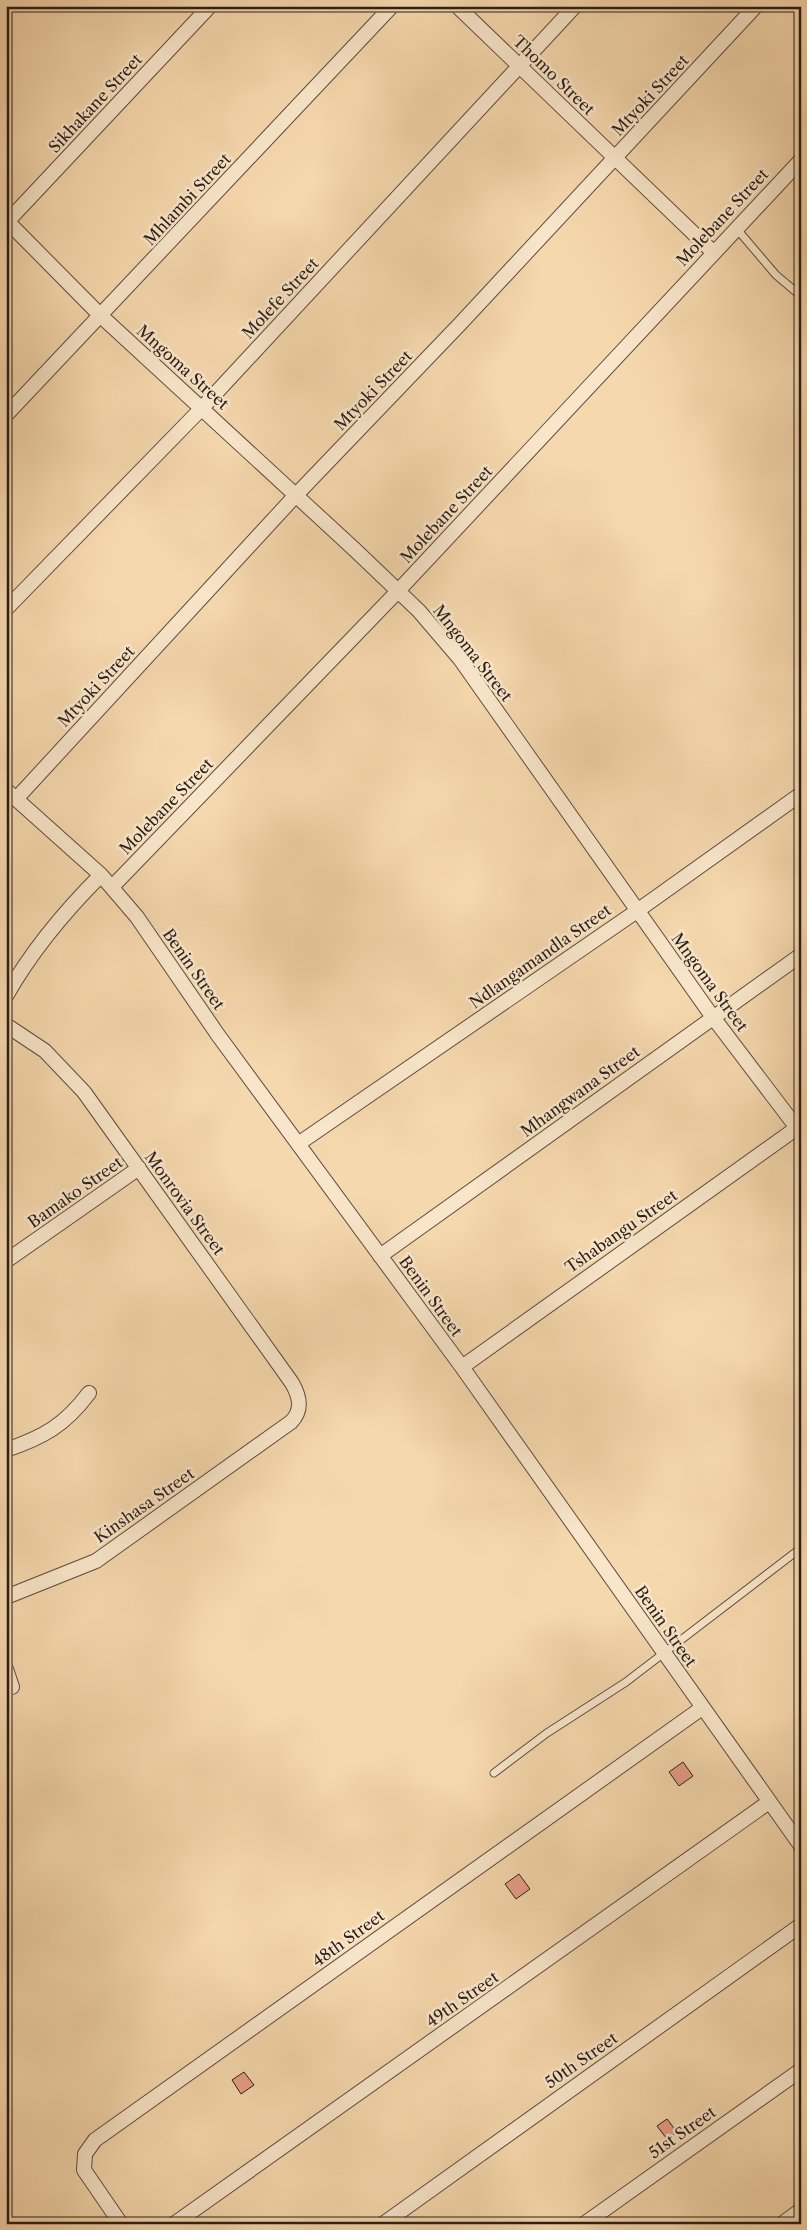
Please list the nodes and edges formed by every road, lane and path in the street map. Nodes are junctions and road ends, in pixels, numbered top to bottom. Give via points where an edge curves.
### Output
1 (210, 6) edge
2 (392, 6) edge
3 (457, 6) edge
4 (575, 6) edge
5 (756, 6) edge
6 (521, 66) junction
7 (615, 159) junction
8 (801, 160) edge
9 (7, 222) edge
10 (736, 228) junction
11 (713, 252) junction
12 (801, 296) edge
13 (101, 316) junction
14 (202, 408) junction
15 (6, 415) edge
16 (296, 495) junction
17 (398, 591) junction
18 (6, 609) edge
19 (11, 794) edge
20 (801, 794) edge
21 (101, 875) junction
22 (112, 887) junction
23 (637, 911) junction
24 (801, 955) edge
25 (6, 996) edge
26 (712, 1016) junction
27 (6, 1025) edge
28 (799, 1126) edge
29 (298, 1144) junction
30 (139, 1168) junction
31 (380, 1256) junction
32 (6, 1261) edge
33 (462, 1367) junction
34 (89, 1393) dead end
35 (291, 1422) joint
36 (6, 1450) edge
37 (801, 1548) edge
38 (6, 1597) edge
39 (664, 1653) junction
40 (6, 1669) edge
41 (12, 1687) dead end
42 (702, 1708) junction
43 (494, 1773) dead end
44 (769, 1802) junction
45 (801, 1846) edge
46 (801, 1925) edge
47 (801, 2070) edge
48 (801, 2210) edge
49 (121, 2224) edge
50 (174, 2224) edge
51 (383, 2224) edge
52 (584, 2224) edge
53 (782, 2224) edge

1 - 9 street, Sikhakane Street
2 - 13 street, Mhlambi Street
3 - 6 street, Thomo Street
4 - 6 street, Molefe Street
5 - 7 street, Mtyoki Street
6 - 7 street, Thomo Street
6 - 14 street, Molefe Street
7 - 11 street, Thomo Street
7 - 16 street, Mtyoki Street
8 - 10 street, Molebane Street
9 - 13 street, Mngoma Street
10 - 11 street, Molebane Street
10 - 12 lane via 776,275
11 - 17 street, Molebane Street
13 - 14 street, Mngoma Street
13 - 15 street, Mhlambi Street
14 - 16 street, Mngoma Street
14 - 18 street, Molefe Street
16 - 17 street, Mngoma Street
16 - 19 street, Mtyoki Street
17 - 22 street, Molebane Street
17 - 23 street, Mngoma Street via 450,646
19 - 21 street, Benin Street
20 - 23 street, Ndlangamandla Street
21 - 22 street, Benin Street
21 - 25 street via 52,927
22 - 29 street, Benin Street via 137,917
23 - 26 street, Mngoma Street
23 - 29 street, Ndlangamandla Street
24 - 26 street, Mhangwana Street
26 - 28 street, Mngoma Street
26 - 31 street, Mhangwana Street
27 - 30 street, Monrovia Street via 55,1060 84,1092
28 - 33 street, Tshabangu Street
29 - 31 street, Benin Street
30 - 32 street, Bamako Street
30 - 35 street, Monrovia Street via 292,1383 300,1406
31 - 33 street, Benin Street
33 - 39 street, Benin Street
34 - 36 street via 77,1409 51,1432
35 - 38 street, Kinshasa Street via 96,1561
37 - 39 lane
39 - 42 street, Benin Street
39 - 43 lane
40 - 41 street
42 - 44 street, Benin Street
42 - 49 street, 48th Street via 95,2140 85,2154 84,2170
44 - 45 street, Benin Street
44 - 50 street, 49th Street
46 - 51 street, 50th Street
47 - 52 street, 51st Street
48 - 53 street

